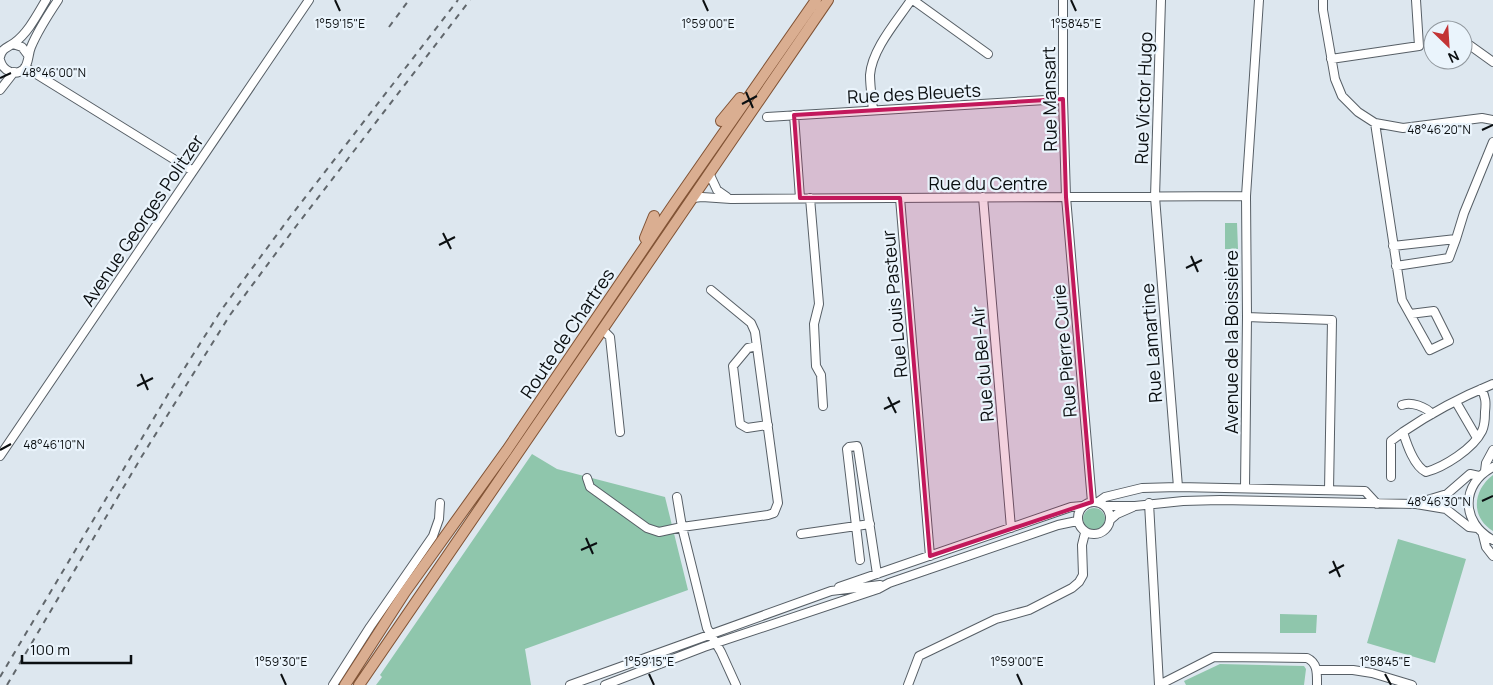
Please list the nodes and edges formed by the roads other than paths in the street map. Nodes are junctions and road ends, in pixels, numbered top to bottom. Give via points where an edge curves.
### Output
1 (46, 0) edge
2 (58, 0) edge
3 (310, 0) edge
4 (816, 0) edge
5 (828, 0) edge
6 (912, 0) edge
7 (1063, 0) edge
8 (1161, 0) edge
9 (1258, 0) edge
10 (1323, 0) edge
11 (1416, 0) edge
12 (13, 44) junction
13 (1473, 48) edge
14 (988, 54) dead end
15 (28, 55) junction
16 (0, 57) edge
17 (1331, 59) junction
18 (1493, 62) edge
19 (25, 67) junction
20 (14, 72) junction
21 (758, 84) junction
22 (0, 90) edge
23 (1062, 99) junction
24 (873, 110) junction
25 (794, 115) junction
26 (767, 116) dead end
27 (1493, 120) edge
28 (721, 121) dead end
29 (1375, 123) junction
30 (1493, 142) edge
31 (193, 171) junction
32 (710, 175) junction
33 (1246, 196) junction
34 (983, 197) junction
35 (1066, 197) junction
36 (1155, 197) junction
37 (693, 198) junction
38 (800, 198) junction
39 (810, 198) junction
40 (900, 198) junction
41 (731, 199) junction
42 (654, 216) dead end
43 (1456, 239) junction
44 (1393, 246) junction
45 (1396, 266) junction
46 (631, 268) junction
47 (711, 290) dead end
48 (1410, 314) junction
49 (1247, 317) junction
50 (603, 330) junction
51 (757, 346) junction
52 (1493, 384) edge
53 (1481, 389) junction
54 (1456, 402) junction
55 (1402, 405) dead end
56 (823, 406) dead end
57 (1432, 414) junction
58 (768, 426) junction
59 (620, 432) dead end
60 (1403, 432) junction
61 (1477, 438) junction
62 (1493, 450) edge
63 (0, 456) edge
64 (1493, 467) edge
65 (1482, 473) junction
66 (1391, 477) dead end
67 (587, 478) dead end
68 (1178, 487) junction
69 (1245, 488) junction
70 (1329, 490) junction
71 (677, 497) dead end
72 (440, 503) dead end
73 (1149, 503) junction
74 (1099, 504) junction
75 (1377, 504) junction
76 (1414, 504) junction
77 (1082, 506) junction
78 (1135, 506) junction
79 (1110, 520) junction
80 (1077, 521) junction
81 (870, 524) junction
82 (856, 526) junction
83 (682, 527) junction
84 (1011, 528) junction
85 (1477, 528) junction
86 (1085, 532) junction
87 (801, 534) dead end
88 (1484, 535) junction
89 (1493, 540) edge
90 (930, 556) junction
91 (1493, 556) edge
92 (860, 560) dead end
93 (877, 574) junction
94 (889, 583) junction
95 (830, 592) junction
96 (710, 634) junction
97 (716, 643) junction
98 (1317, 670) junction
99 (333, 685) edge
100 (345, 685) edge
101 (359, 685) edge
102 (570, 685) edge
103 (605, 685) edge
104 (736, 685) edge
105 (908, 685) edge
106 (1159, 685) edge
107 (1316, 685) edge
108 (1412, 685) edge

1 - 12 street
2 - 15 street via 37,33
3 - 31 street, Avenue Georges Politzer
4 - 21 main road, Route de Chartres
5 - 32 main road, Route de Chartres
6 - 14 street
6 - 24 street via 883,41 874,60 870,74
7 - 23 street, Rue Mansart
8 - 36 street, Rue Victor Hugo
9 - 33 street, Avenue de la Boissière
10 - 17 street
11 - 17 street via 1419,46
12 - 15 street via 22,47
12 - 16 street via 5,47
13 - 18 street
15 - 19 street
16 - 20 street via 6,70
17 - 29 street via 1342,96
19 - 20 street
19 - 31 street
20 - 22 street
21 - 28 main road via 745,92
21 - 46 main road, Route de Chartres
23 - 24 street, Rue des Bleuets
23 - 35 street, Rue Mansart
24 - 25 street, Rue des Bleuets
25 - 26 street, Rue des Bleuets
25 - 38 street
27 - 29 street via 1482,118 1403,128
29 - 44 street
30 - 43 street
31 - 63 street, Avenue Georges Politzer
32 - 37 main road, Route de Chartres
32 - 41 street via 717,190
33 - 36 street, Rue du Centre
33 - 49 street, Avenue de la Boissière
34 - 35 street, Rue du Centre
34 - 40 street, Rue du Centre
34 - 84 street, Rue du Bel-Air
35 - 36 street, Rue du Centre
35 - 74 street, Rue Pierre Curie
36 - 68 street, Rue Lamartine
37 - 41 street, Rue du Centre
37 - 50 main road, Route de Chartres
38 - 39 street, Rue du Centre
38 - 41 street, Rue du Centre
39 - 40 street, Rue du Centre
39 - 56 street via 819,304 814,324 816,366 821,374
40 - 90 street, Rue Louis Pasteur
42 - 46 main road via 633,256
43 - 44 street
43 - 45 street via 1449,258
44 - 45 street
45 - 48 street via 1402,300
46 - 100 main road, Route de Chartres
47 - 51 street via 751,323
48 - 48 street via 1430,350 1449,341 1434,311
49 - 69 street, Avenue de la Boissière
49 - 70 street via 1332,320
50 - 59 street via 610,337
50 - 101 main road, Route de Chartres
51 - 58 street
51 - 58 street via 748,348 733,366 740,424 747,428
52 - 53 street
53 - 54 street
53 - 61 street via 1486,407 1483,429
54 - 57 street
54 - 61 street
55 - 57 street via 1426,408
57 - 60 street
58 - 83 street via 778,503 774,512
60 - 61 street via 1421,470 1426,472 1438,469
60 - 66 street via 1391,441
62 - 65 street
64 - 65 street
65 - 76 street via 1470,474 1447,494
65 - 85 street via 1469,496 1471,518
67 - 83 street via 590,487 646,528 659,532
68 - 69 street
68 - 74 street via 1124,491 1106,497
69 - 70 street
70 - 75 street via 1365,492
71 - 83 street
72 - 99 street via 433,536
73 - 75 street via 1220,500
73 - 78 street
73 - 106 street
74 - 77 street
74 - 78 street
74 - 79 street via 1108,510
75 - 76 street
76 - 85 street via 1446,509 1469,527
77 - 80 street
77 - 84 street
78 - 79 street
79 - 86 street via 1103,532 1094,535
80 - 86 street
80 - 94 street
81 - 82 street
81 - 82 street via 858,449 854,446 847,450
81 - 93 street
82 - 87 street
82 - 92 street
83 - 96 street
84 - 90 street
85 - 88 street
86 - 105 street via 1083,575 1079,582 1029,610 996,619 919,656
88 - 89 street
88 - 91 street via 1486,547
90 - 93 street
93 - 95 street
94 - 95 street
94 - 97 street
95 - 96 street
96 - 97 street
96 - 102 street
97 - 103 street
97 - 104 street
98 - 106 street via 1307,658 1214,657
98 - 107 street
98 - 108 street via 1363,672

